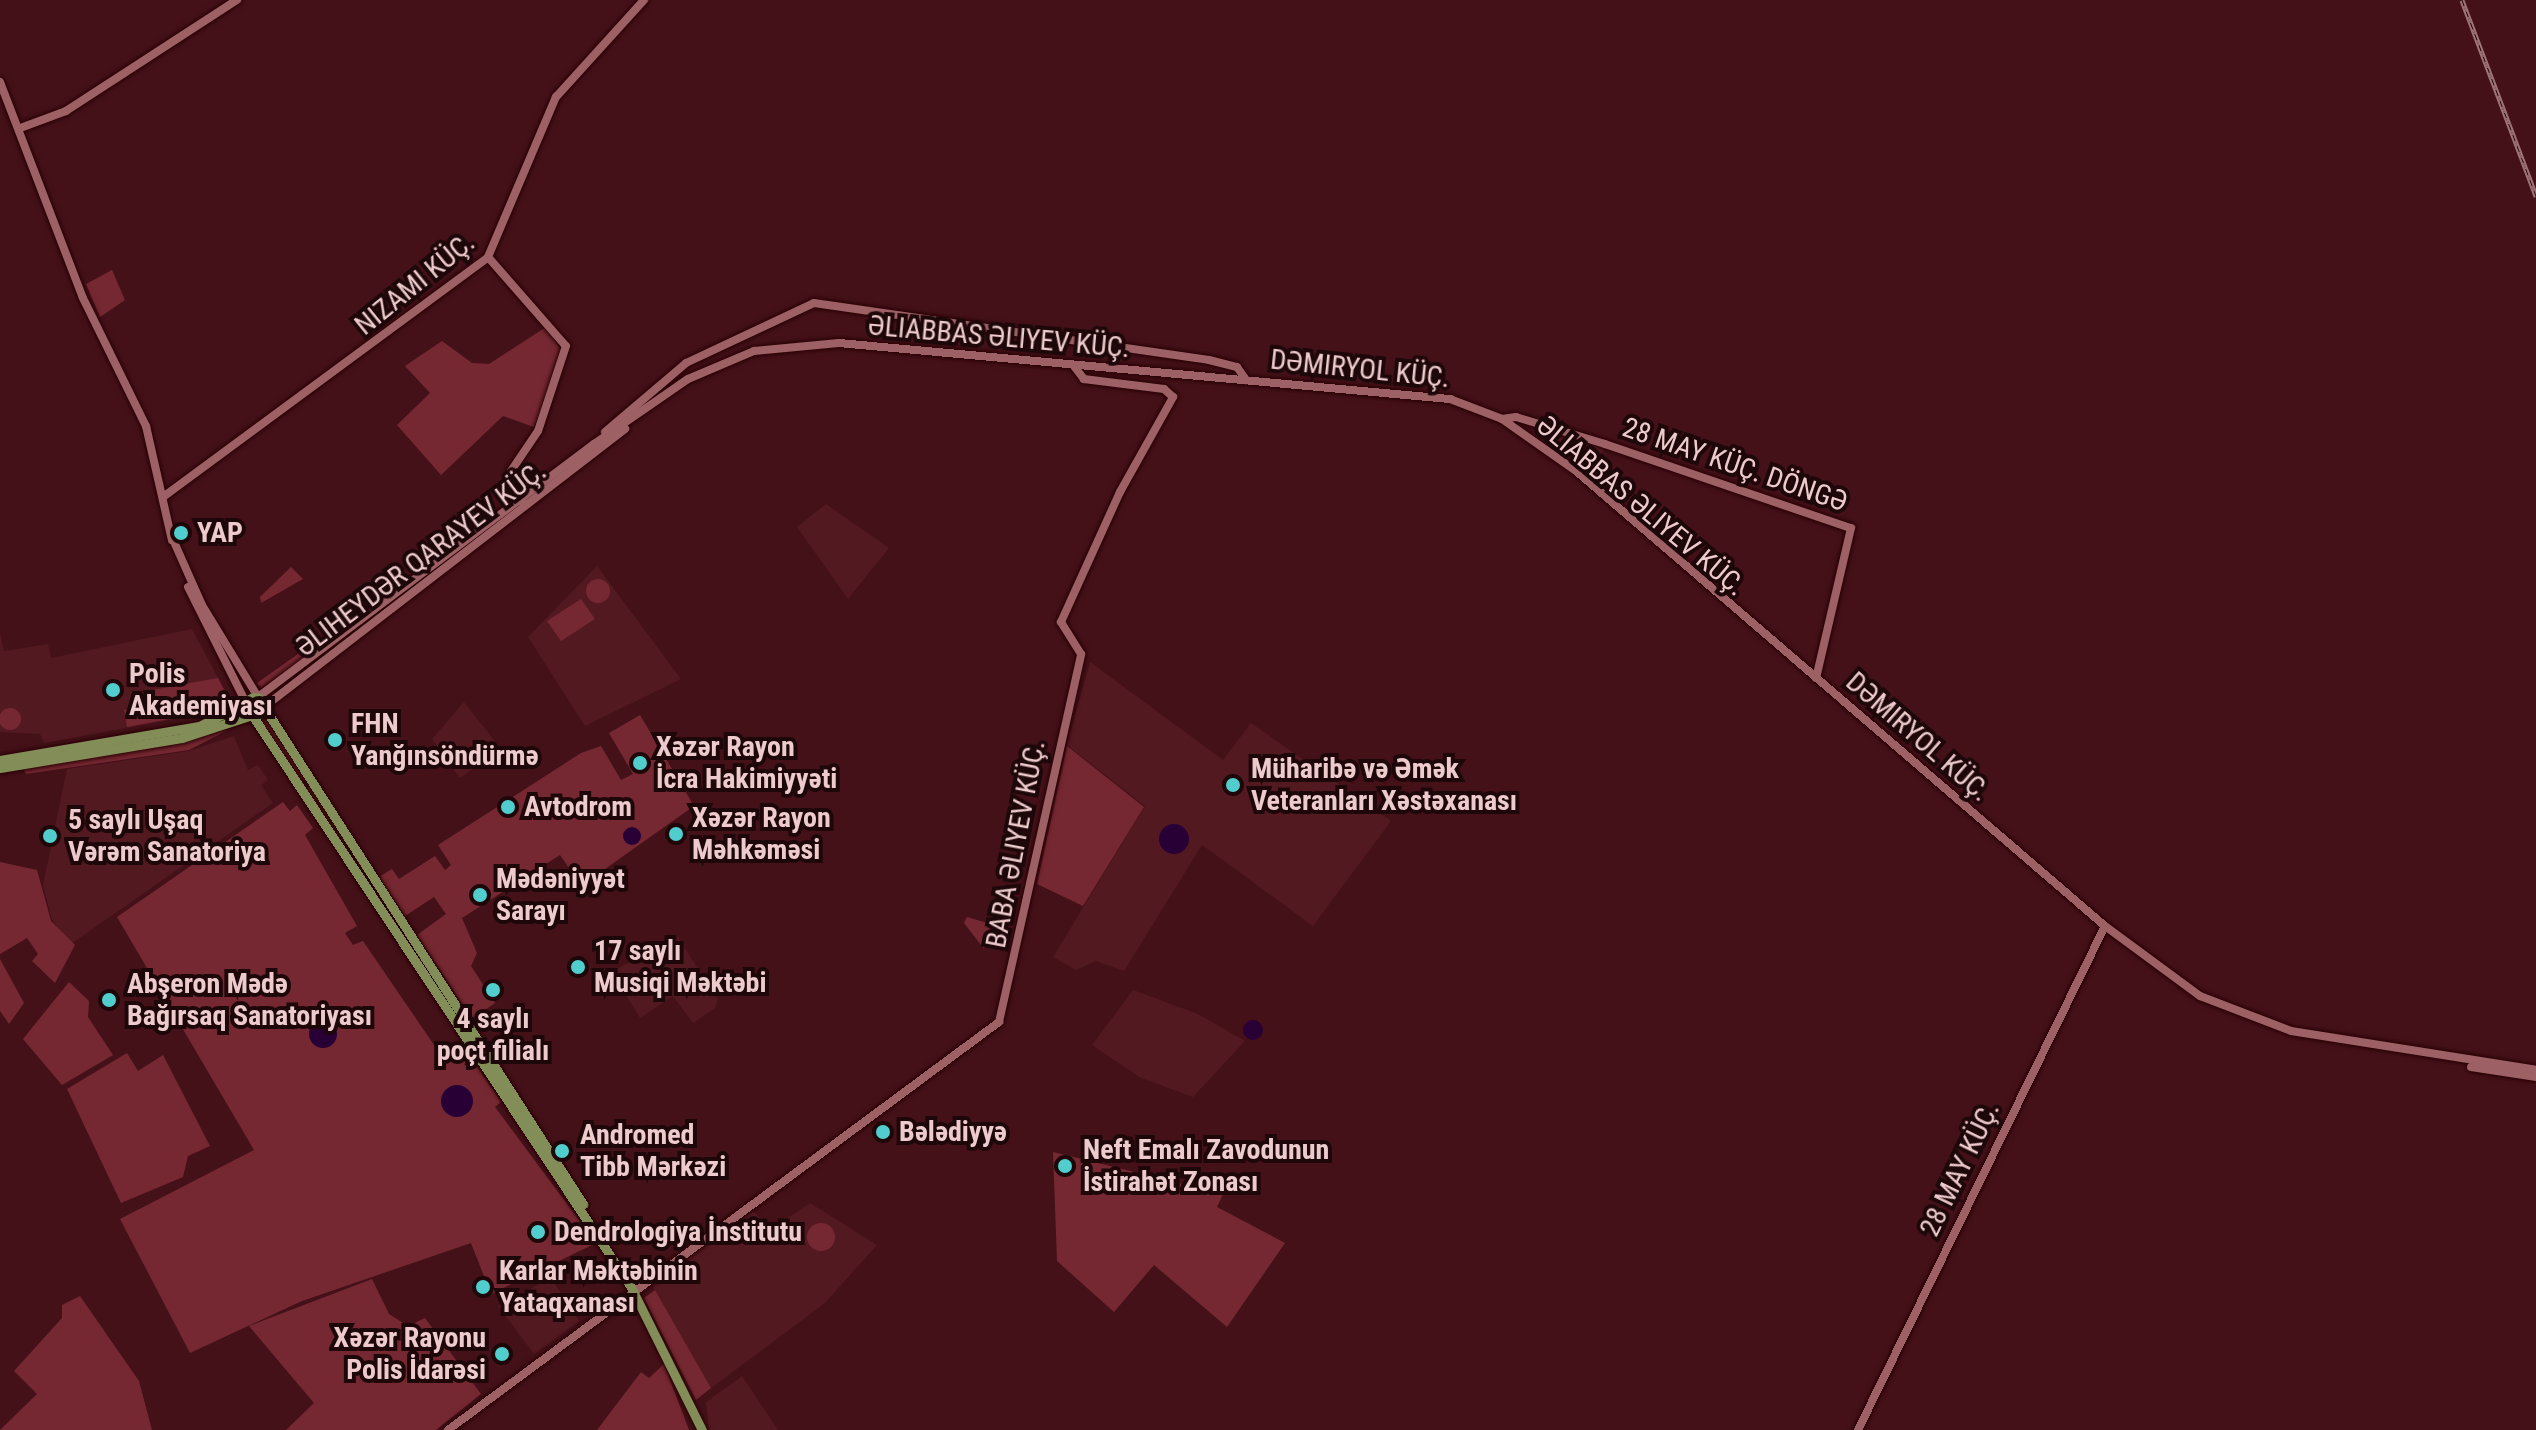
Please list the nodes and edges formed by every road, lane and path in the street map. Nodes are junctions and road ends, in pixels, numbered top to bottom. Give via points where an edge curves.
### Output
1 (237, 0) edge
2 (644, 0) edge
3 (0, 82) edge
4 (23, 127) junction
5 (488, 257) junction
6 (1074, 366) junction
7 (1246, 380) junction
8 (628, 416) junction
9 (1502, 419) junction
10 (594, 444) junction
11 (567, 475) junction
12 (163, 497) junction
13 (523, 504) junction
14 (171, 535) junction
15 (339, 644) junction
16 (1816, 678) junction
17 (258, 697) junction
18 (246, 703) junction
19 (264, 707) junction
20 (252, 715) junction
21 (0, 760) edge
22 (0, 768) edge
23 (311, 781) junction
24 (297, 789) junction
25 (358, 852) junction
26 (344, 861) junction
27 (2104, 927) junction
28 (437, 974) junction
29 (426, 981) junction
30 (2536, 1070) edge
31 (2516, 1071) junction
32 (2536, 1077) edge
33 (520, 1111) junction
34 (631, 1287) junction
35 (448, 1430) edge
36 (702, 1430) edge
37 (1858, 1430) edge

1 - 4 main road via 66,111
2 - 5 main road, NIZAMI KÜÇ. via 556,97
3 - 4 main road
4 - 12 main road via 78,286 146,426
5 - 12 main road, NIZAMI KÜÇ.
5 - 13 main road, ƏLIHEYDƏR QARAYEV KÜÇ. via 567,350 537,435 511,471
6 - 7 main road, ƏLIABBAS ƏLIYEV KÜÇ.
6 - 11 main road, ƏLIABBAS ƏLIYEV KÜÇ. via 830,345 755,354 678,389
6 - 34 main road, BABA ƏLIYEV KÜÇ. via 1084,379 1164,389 1173,397 1120,492 1061,622 1081,654 1001,1018 985,1037
7 - 8 main road, DƏMIRYOL KÜÇ. via 818,342 724,361
7 - 8 main road via 1237,367 1209,360 817,303 689,362
7 - 9 main road, DƏMIRYOL KÜÇ. via 1423,394
7 - 27 main road, ƏLIABBAS ƏLIYEV KÜÇ. via 1431,398 1517,432
8 - 10 main road
9 - 16 main road, DƏMIRYOL KÜÇ. via 1589,482
9 - 16 main road, 28 MAY KÜÇ. DÖNGƏ via 1516,417 1605,444 1851,528
10 - 11 main road
10 - 13 main road, ƏLIHEYDƏR QARAYEV KÜÇ.
11 - 13 main road, ƏLIHEYDƏR QARAYEV KÜÇ.
12 - 14 main road
13 - 15 main road, ƏLIHEYDƏR QARAYEV KÜÇ.
14 - 17 main road via 202,605
14 - 18 main road via 199,616
15 - 17 main road, ƏLIHEYDƏR QARAYEV KÜÇ.
15 - 19 main road, ƏLIHEYDƏR QARAYEV KÜÇ.
16 - 27 main road, DƏMIRYOL KÜÇ.
17 - 18 main road
17 - 19 main road
18 - 20 main road
18 - 21 main road via 199,726
19 - 20 main road
19 - 23 main road
20 - 22 main road via 182,738
20 - 24 main road
23 - 24 main road
23 - 25 main road
24 - 26 main road
25 - 26 main road
25 - 28 main road
26 - 29 main road
27 - 31 main road, ƏLIABBAS ƏLIYEV KÜÇ. via 2198,998 2246,1021
27 - 37 main road, 28 MAY KÜÇ.
28 - 29 main road
28 - 33 main road
29 - 33 main road
30 - 31 main road
31 - 32 main road, ƏLIABBAS ƏLIYEV KÜÇ.
33 - 34 main road
34 - 35 main road
34 - 36 main road

